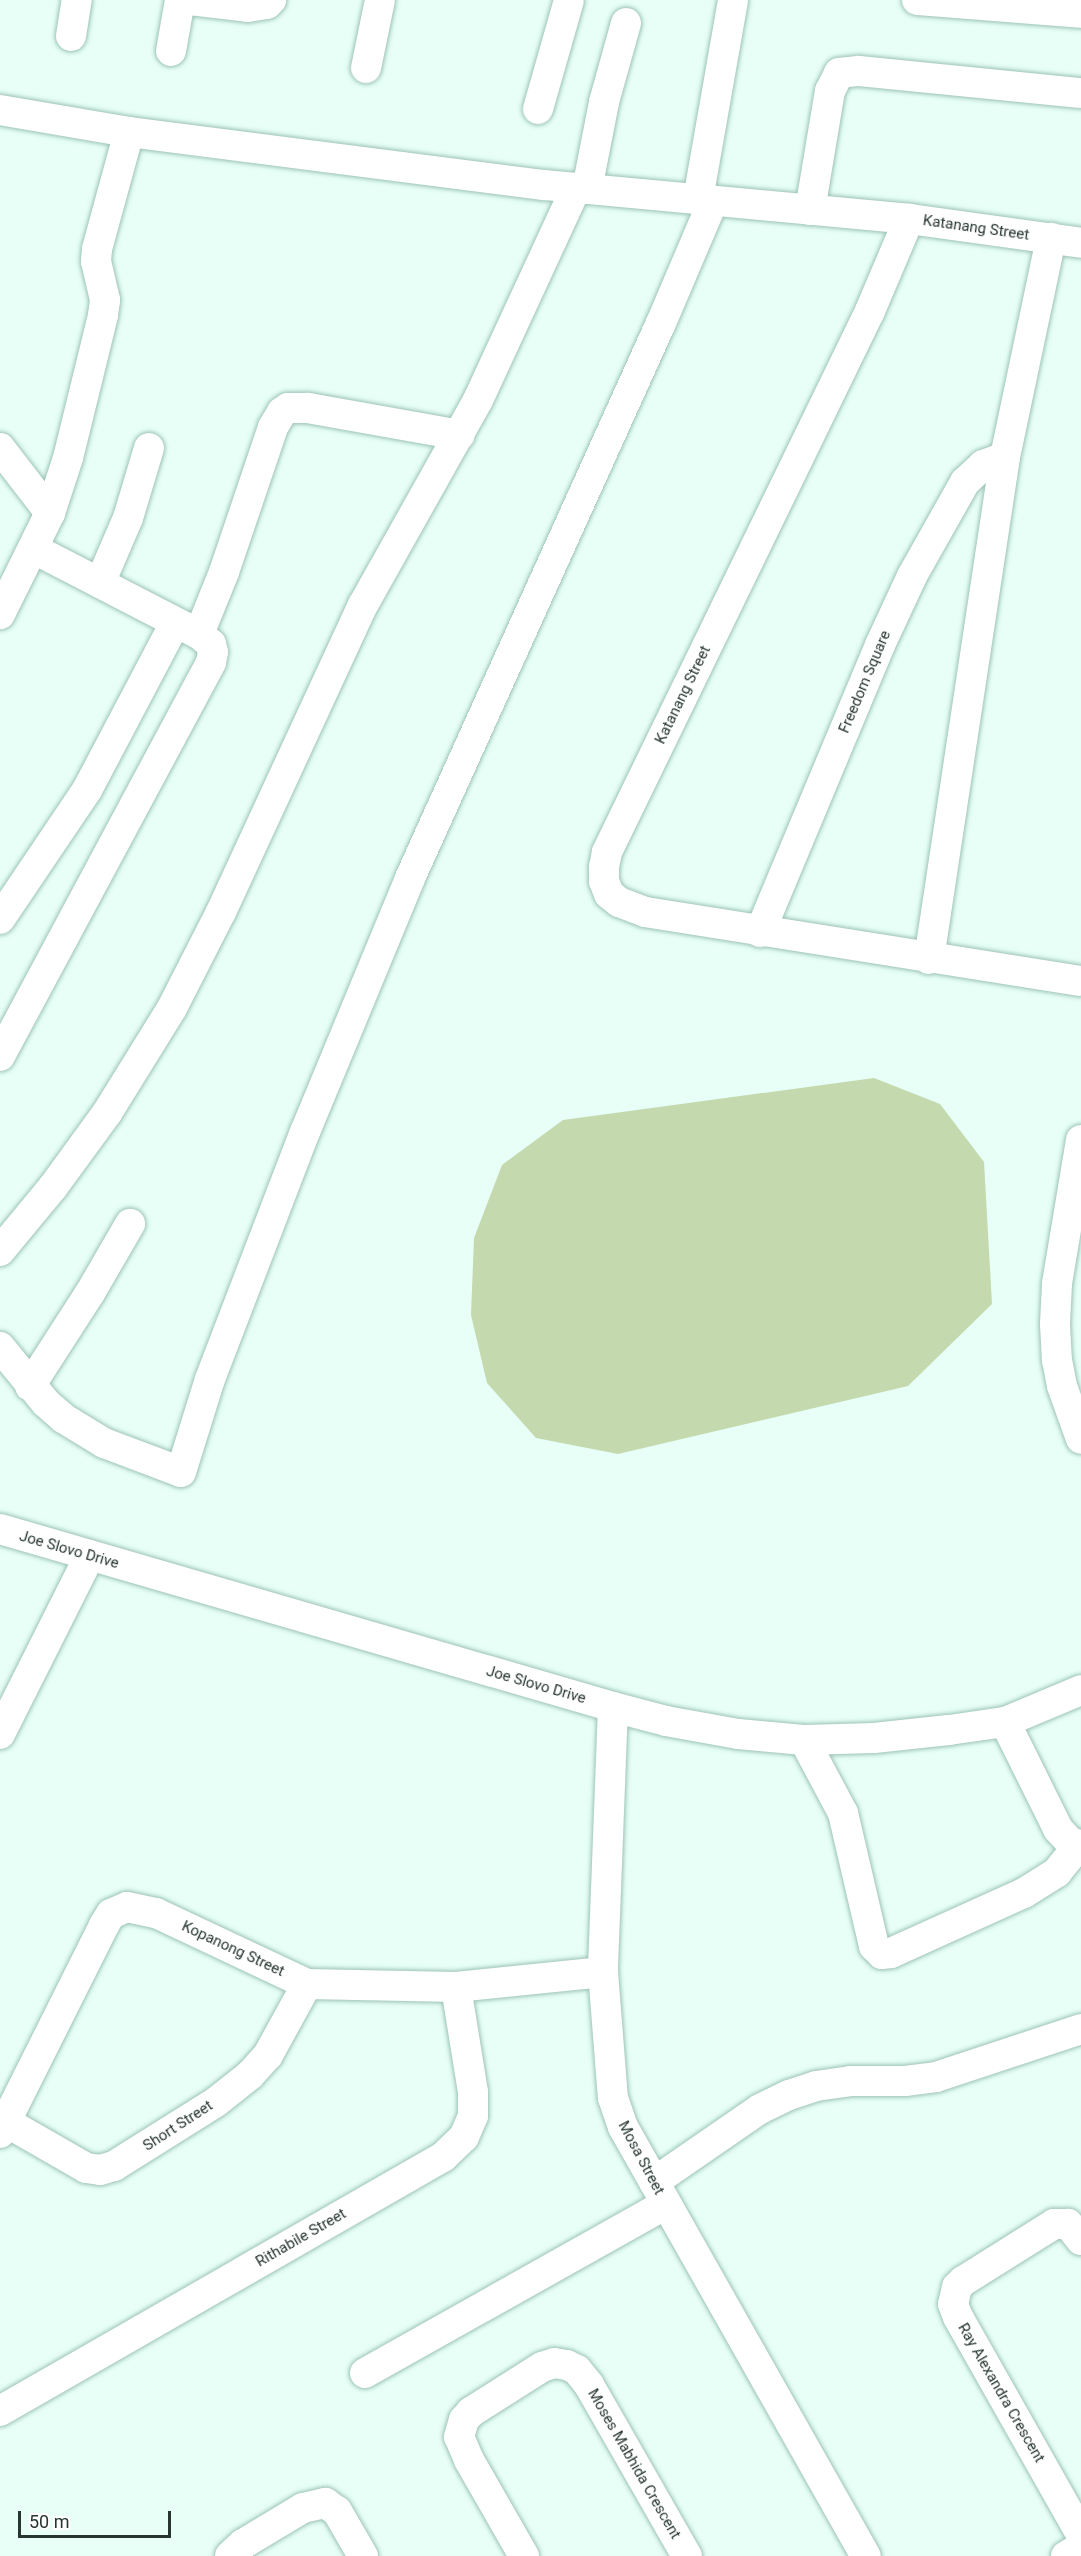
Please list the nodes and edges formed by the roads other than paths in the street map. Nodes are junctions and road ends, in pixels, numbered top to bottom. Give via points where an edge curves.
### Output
1 (77, 0) edge
2 (180, 0) edge
3 (190, 0) edge
4 (271, 0) edge
5 (380, 0) edge
6 (569, 0) edge
7 (733, 0) edge
8 (917, 0) edge
9 (1081, 13) edge
10 (626, 23) dead end
11 (72, 36) dead end
12 (171, 51) dead end
13 (366, 68) dead end
14 (1081, 93) edge
15 (538, 109) dead end
16 (0, 110) edge
17 (129, 132) junction
18 (581, 188) junction
19 (705, 200) junction
20 (810, 210) junction
21 (909, 219) junction
22 (1051, 238) junction
23 (1081, 243) edge
24 (460, 435) junction
25 (0, 448) edge
26 (149, 448) dead end
27 (1005, 458) junction
28 (50, 513) junction
29 (34, 549) junction
30 (100, 583) junction
31 (0, 614) edge
32 (187, 629) junction
33 (0, 919) edge
34 (760, 932) junction
35 (929, 959) junction
36 (1081, 981) edge
37 (0, 1056) edge
38 (1081, 1140) edge
39 (130, 1224) dead end
40 (0, 1251) edge
41 (0, 1347) edge
42 (30, 1386) junction
43 (1081, 1439) edge
44 (0, 1529) edge
45 (90, 1556) junction
46 (1081, 1690) edge
47 (614, 1707) junction
48 (1005, 1722) junction
49 (0, 1734) edge
50 (804, 1740) junction
51 (1080, 1845) edge
52 (603, 1972) junction
53 (307, 1984) junction
54 (456, 1987) junction
55 (1081, 2029) edge
56 (3, 2128) edge
57 (660, 2193) junction
58 (1081, 2240) edge
59 (365, 2373) dead end
60 (0, 2411) edge
61 (1081, 2534) edge
62 (1081, 2547) edge
63 (230, 2556) edge
64 (363, 2556) edge
65 (524, 2556) edge
66 (687, 2556) edge
67 (866, 2556) edge
68 (1066, 2556) edge

1 - 11 street
2 - 12 street
3 - 4 street via 248,7
5 - 13 street
6 - 15 street
7 - 19 street
8 - 9 street
10 - 18 street
14 - 20 street via 859,70 839,73 830,91
16 - 17 street
17 - 18 street
17 - 28 street via 97,249 105,300 103,315 68,458
18 - 19 street
18 - 24 street
19 - 20 street
19 - 42 street via 661,324 406,889 305,1132 210,1379 181,1472 104,1443 63,1418
20 - 21 street
21 - 22 street, Katanang Street
21 - 34 street, Katanang Street via 870,311 612,841 604,867 609,894 630,907
22 - 23 street, Katanang Street
22 - 27 street
24 - 32 street via 308,408 288,408 282,412 273,427 224,572
24 - 40 street via 363,605 221,912 172,1008 107,1113
25 - 28 street
26 - 30 street via 128,518
27 - 34 street, Freedom Square via 983,465 965,482 912,576
27 - 35 street
28 - 29 street
29 - 30 street
29 - 31 street
30 - 32 street
32 - 33 street via 87,790
32 - 37 street via 211,644 211,662
34 - 35 street, Katanang Street
35 - 36 street, Katanang Street
38 - 43 street via 1057,1284 1055,1324 1062,1386
39 - 42 street
41 - 42 street
44 - 45 street, Joe Slovo Drive
45 - 47 street, Joe Slovo Drive
45 - 49 street
46 - 48 street, Joe Slovo Drive
47 - 50 street, Joe Slovo Drive via 738,1734
47 - 52 street, Mosa Street
48 - 50 street, Joe Slovo Drive via 874,1738
48 - 51 street via 1058,1829 1064,1838
50 - 51 street via 843,1813 874,1946 882,1954 1024,1893 1057,1872
52 - 54 street, Kopanong Street
52 - 57 street, Mosa Street via 613,2098 623,2127
53 - 54 street, Kopanong Street
53 - 56 street, Short Street via 268,2055 250,2075 216,2102 114,2166 86,2168
53 - 56 street, Kopanong Street via 146,1909 127,1906 118,1910 104,1925
54 - 60 street, Rithabile Street via 473,2092 473,2116 464,2138 443,2157
55 - 57 street via 936,2077 851,2081 789,2095 760,2109
57 - 59 street
57 - 67 street, Mosa Street
58 - 61 street, Ray Alexandra Crescent via 1068,2224 1054,2224 963,2281 957,2287 953,2304
62 - 68 street
63 - 64 street via 303,2508 325,2503 337,2511
65 - 66 street, Moses Mabhida Crescent via 459,2437 471,2412 554,2363 577,2370 589,2385

